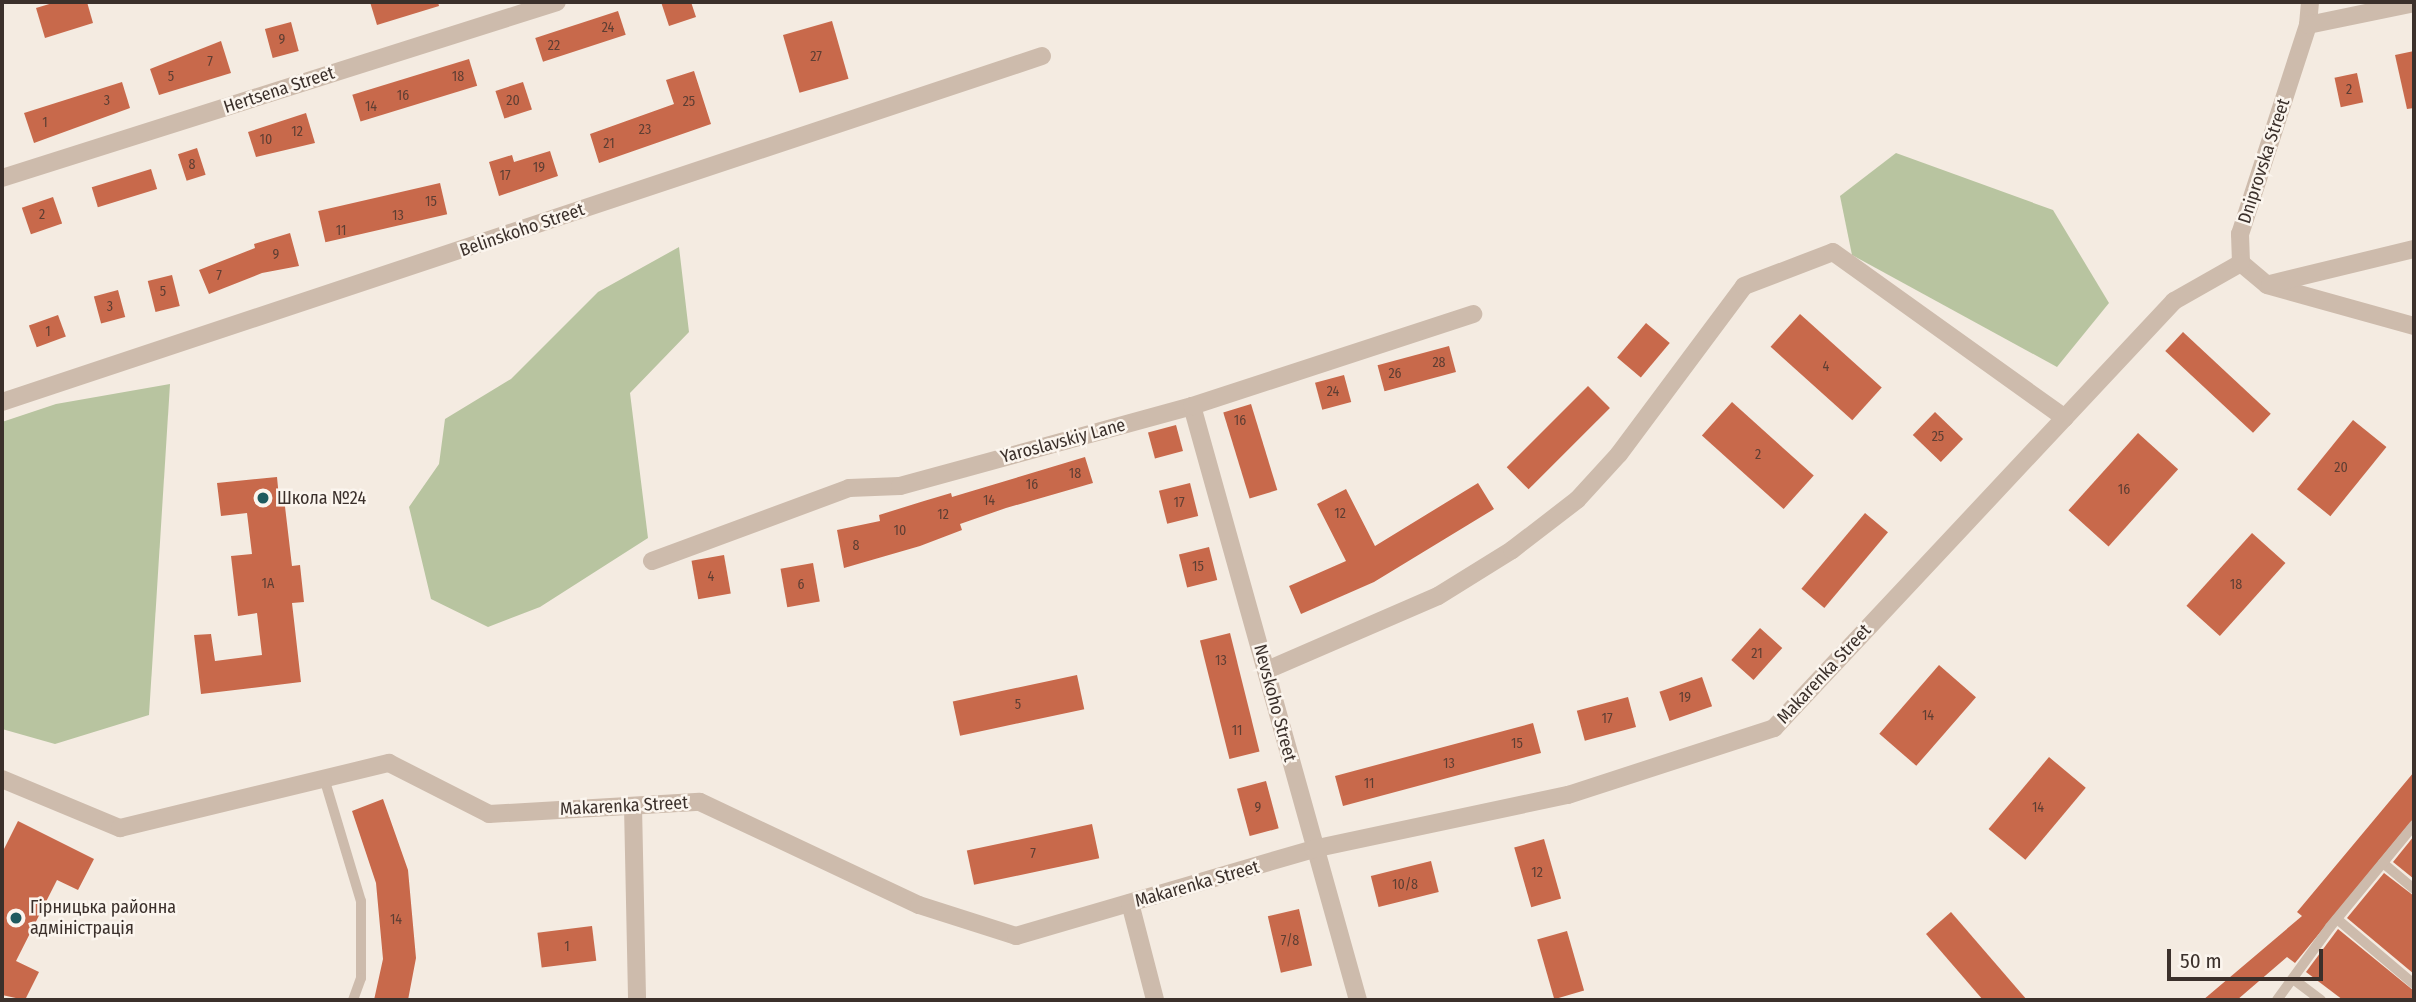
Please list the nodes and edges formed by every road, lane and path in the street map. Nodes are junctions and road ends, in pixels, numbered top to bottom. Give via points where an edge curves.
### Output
1 (557, 2) edge
2 (2310, 2) edge
3 (2414, 3) edge
4 (2308, 25) junction
5 (1042, 56) dead end
6 (2, 178) edge
7 (2414, 249) edge
8 (2241, 262) junction
9 (2267, 285) junction
10 (1473, 314) dead end
11 (2414, 326) edge
12 (2, 402) edge
13 (1192, 406) junction
14 (2065, 418) junction
15 (652, 561) dead end
16 (1267, 670) junction
17 (324, 778) junction
18 (2, 779) edge
19 (633, 806) junction
20 (2414, 825) edge
21 (1314, 849) junction
22 (2383, 863) junction
23 (2414, 889) edge
24 (1130, 903) junction
25 (2337, 919) junction
26 (2293, 979) junction
27 (2414, 984) edge
28 (353, 1000) edge
29 (637, 1000) edge
30 (1155, 1000) edge
31 (1358, 1000) edge
32 (2277, 1000) edge
33 (2321, 1000) edge

1 - 6 street, Hertsena Street
2 - 4 street, Dniprovska Street
3 - 4 street
4 - 8 street, Dniprovska Street via 2240,234
5 - 12 street, Belinskoho Street
7 - 9 street
8 - 9 street
8 - 14 street, Makarenka Street via 2174,301
9 - 11 street
10 - 13 street, Yaroslavskiy Lane
13 - 15 street, Yaroslavskiy Lane via 900,486 849,488
13 - 16 street, Nevskoho Street
14 - 16 street via 1833,252 1744,286 1619,454 1577,500 1512,550 1438,596
14 - 21 street, Makarenka Street via 1774,728 1568,795
16 - 21 street, Nevskoho Street
17 - 18 street, Makarenka Street via 120,828
17 - 19 street, Makarenka Street via 389,763 489,814
17 - 28 lane via 361,901 361,978
19 - 24 street, Makarenka Street via 700,802 919,905 1016,936
19 - 29 street
20 - 22 lane
21 - 24 street, Makarenka Street
21 - 31 street, Nevskoho Street
22 - 23 lane
22 - 25 lane
24 - 30 street
25 - 26 lane
25 - 27 lane
26 - 32 lane
26 - 33 lane

